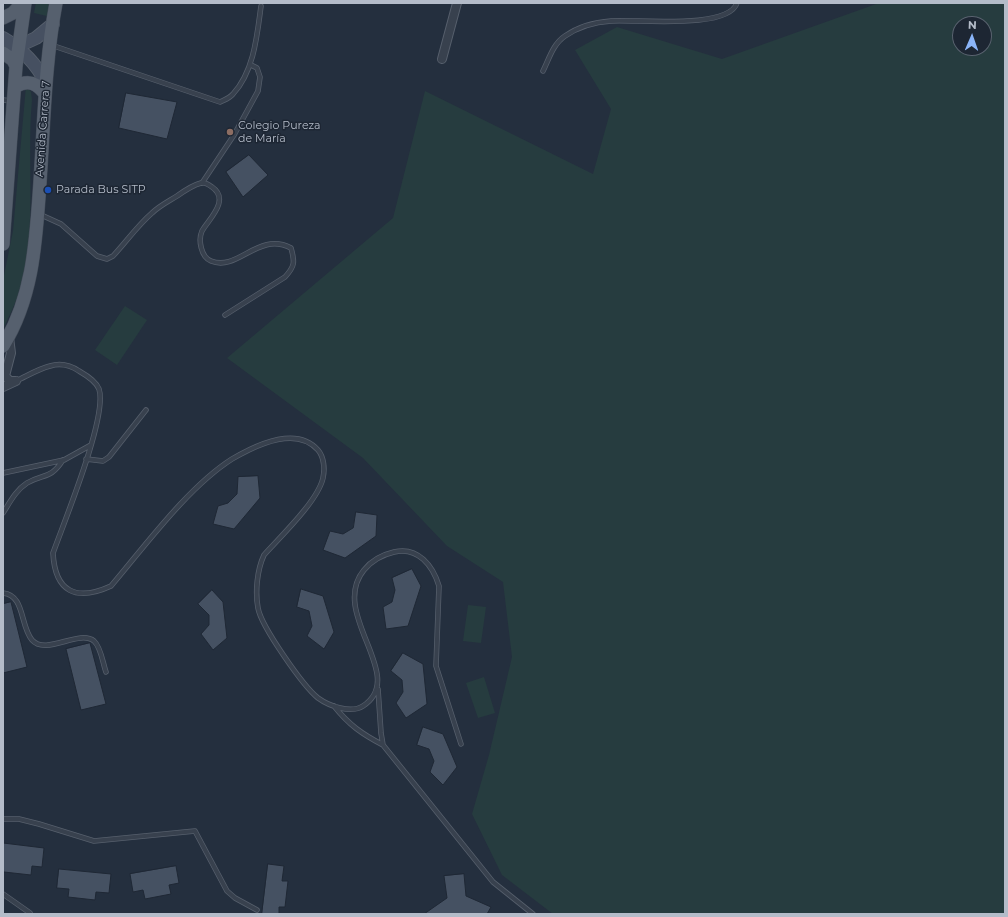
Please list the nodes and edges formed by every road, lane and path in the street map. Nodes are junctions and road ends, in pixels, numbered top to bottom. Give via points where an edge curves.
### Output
1 (23, 3) edge
2 (56, 3) edge
3 (457, 3) edge
4 (736, 3) edge
5 (261, 6) dead end
6 (3, 18) edge
7 (53, 24) junction
8 (3, 38) edge
9 (50, 44) junction
10 (18, 46) junction
11 (3, 52) edge
12 (442, 59) dead end
13 (251, 65) junction
14 (16, 66) junction
15 (543, 71) dead end
16 (15, 87) junction
17 (46, 88) junction
18 (9, 101) edge
19 (7, 139) edge
20 (202, 183) junction
21 (37, 213) junction
22 (3, 244) edge
23 (225, 315) dead end
24 (6, 341) edge
25 (16, 381) junction
26 (3, 387) edge
27 (146, 410) dead end
28 (91, 444) junction
29 (86, 459) junction
30 (64, 460) junction
31 (3, 473) edge
32 (3, 513) edge
33 (3, 593) edge
34 (106, 672) dead end
35 (378, 688) junction
36 (334, 706) junction
37 (461, 744) dead end
38 (383, 745) junction
39 (3, 819) edge
40 (3, 894) edge
41 (257, 910) dead end
42 (30, 913) dead end
43 (533, 914) edge

1 - 6 main road
1 - 10 main road
2 - 7 main road, Avenida Carrera 7
3 - 12 street
4 - 15 lane via 731,12 698,21 612,21 592,24 560,41 554,47
5 - 13 lane
7 - 9 main road, Avenida Carrera 7
7 - 10 main road via 36,38
8 - 10 main road
9 - 13 lane via 220,102 233,95
9 - 17 main road, Avenida Carrera 7
10 - 11 main road
10 - 14 main road
10 - 17 main road via 37,67
11 - 14 main road
13 - 20 lane via 257,68 260,77 258,91 234,135
14 - 16 main road
16 - 17 main road via 28,82
16 - 18 main road
17 - 21 main road, Avenida Carrera 7
18 - 19 main road
19 - 22 main road
20 - 21 lane via 185,190 152,213 113,256 107,259 97,256 61,224
20 - 23 lane via 215,189 219,199 214,216 202,232 200,243 202,252 208,259 219,263 229,262 255,248 277,243 291,248 294,258 293,268 286,277
21 - 24 main road, Avenida Carrera 7 via 27,290
24 - 25 street via 11,353 6,376 10,381
25 - 26 street
25 - 28 lane via 50,366 61,364 72,366 87,375 99,388 101,402
27 - 29 lane via 109,457 103,461
28 - 29 lane
28 - 30 lane
29 - 36 lane via 53,553 54,570 61,584 77,593 94,594 111,586 188,496 230,460 253,447 279,439 298,438 312,444 321,454 323,479 315,495 264,555 259,566 257,604 261,618 292,667 318,698
30 - 31 lane
30 - 32 lane via 50,475 29,482 19,489
33 - 34 lane via 11,594 16,600 33,641 52,644 82,638 94,640
35 - 36 lane via 371,700 363,706 353,709
35 - 37 lane via 374,660 354,604 354,588 370,562 383,554 399,550 411,552 426,561 439,586 436,666
35 - 38 lane
36 - 38 lane via 347,723
38 - 43 lane via 493,882
39 - 41 lane via 39,824 94,841 195,831 227,891
40 - 42 lane

